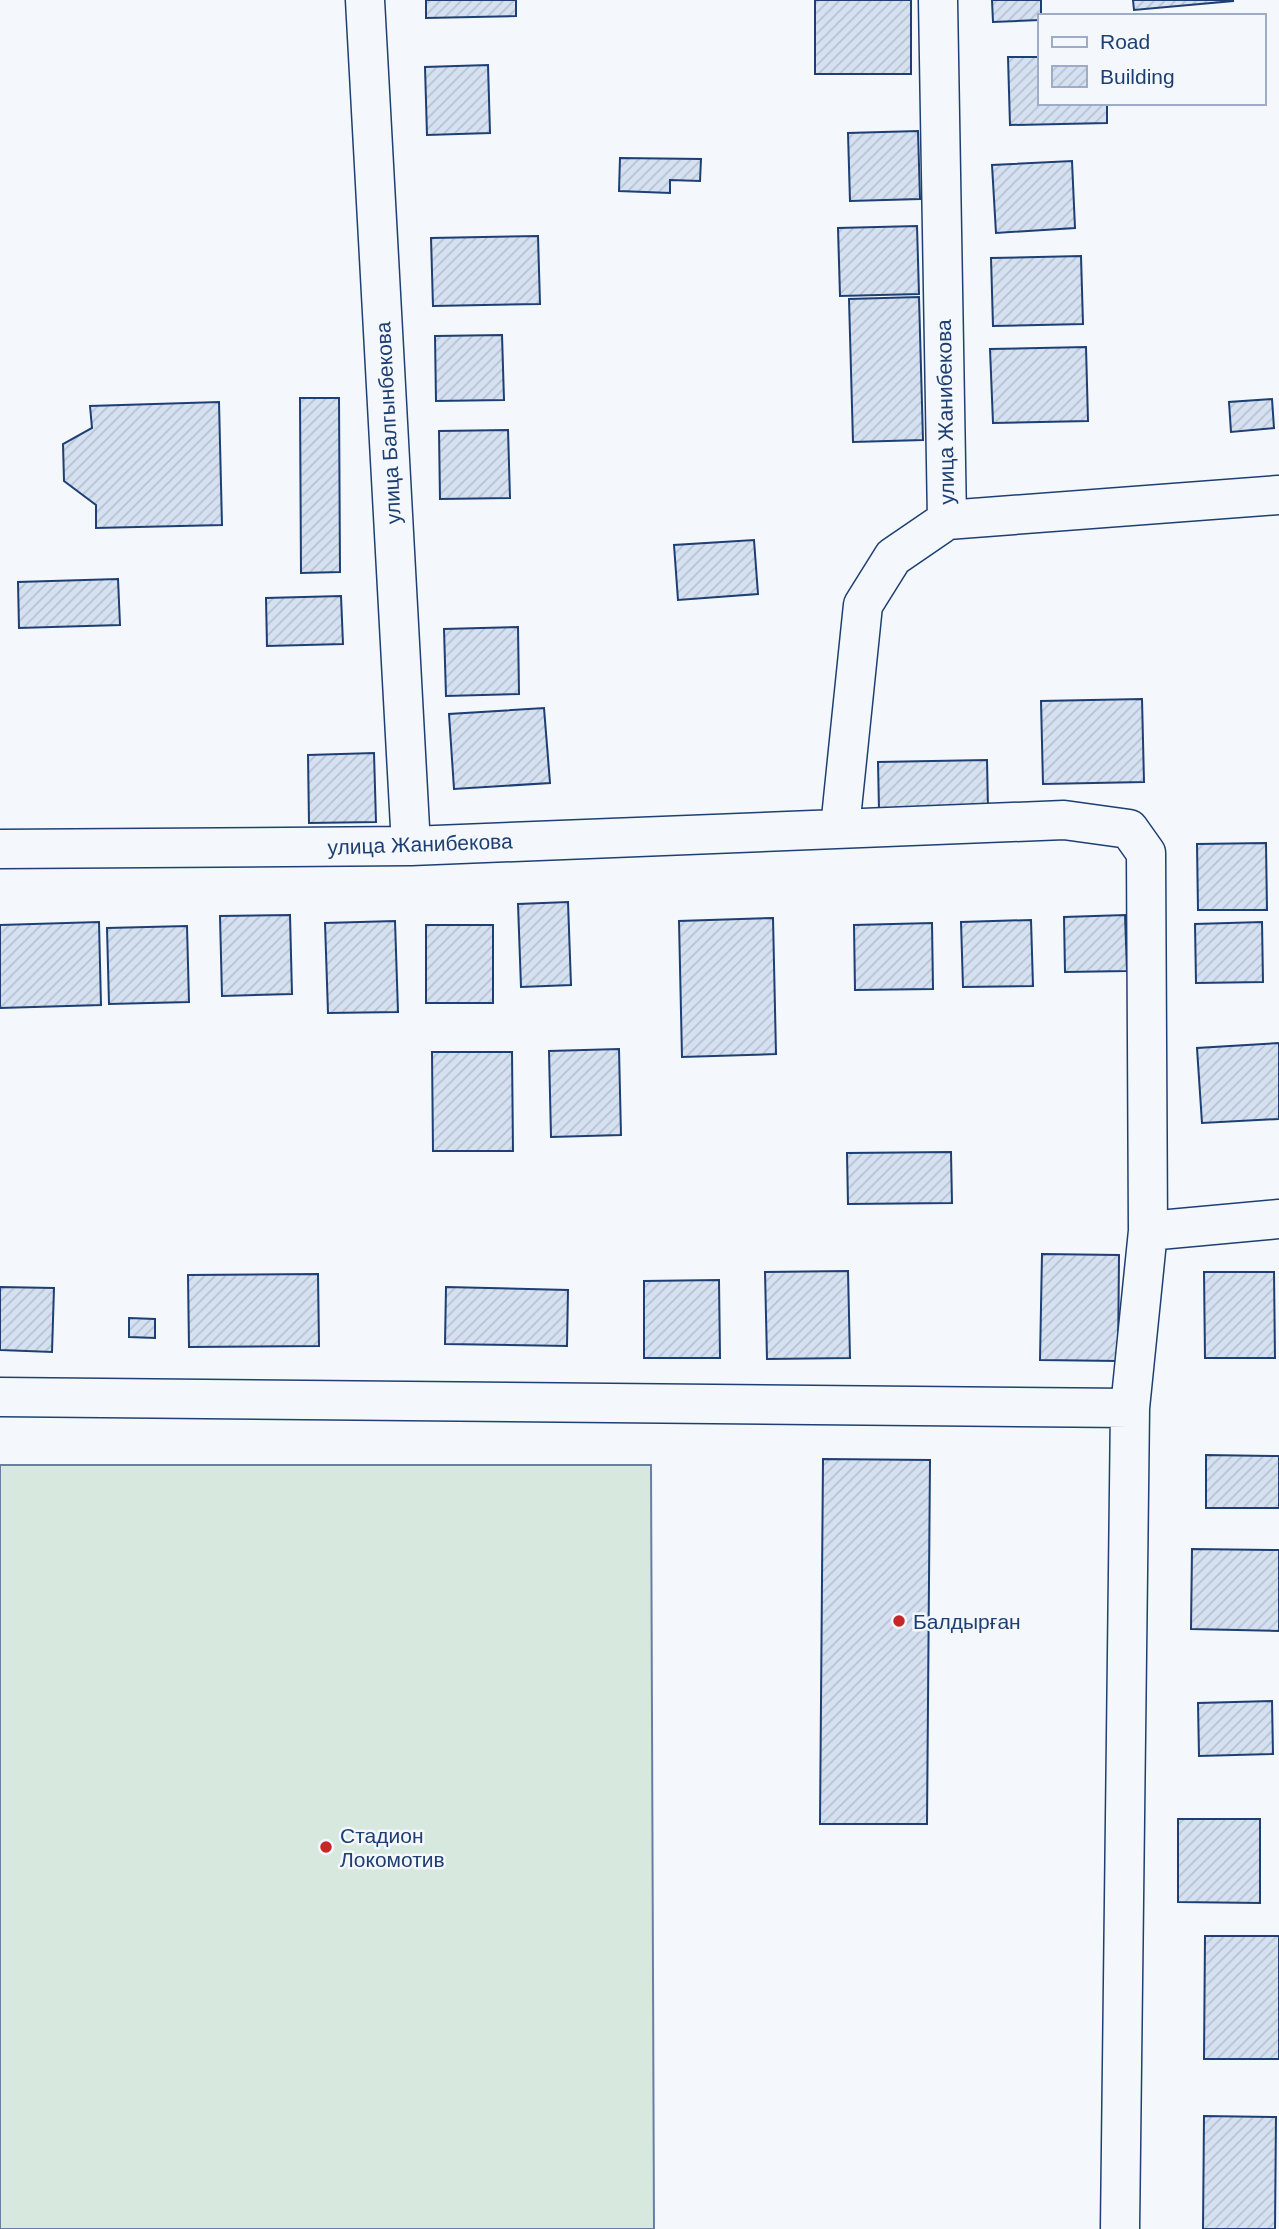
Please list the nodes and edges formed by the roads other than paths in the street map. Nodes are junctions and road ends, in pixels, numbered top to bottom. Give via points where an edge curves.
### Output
1 (365, 0) edge
2 (938, 0) edge
3 (1279, 495) edge
4 (947, 520) junction
5 (840, 828) junction
6 (411, 846) junction
7 (0, 849) edge
8 (1279, 1219) edge
9 (1148, 1231) junction
10 (0, 1397) edge
11 (1130, 1408) junction
12 (1121, 2229) edge

1 - 6 street, улица Балгынбекова
2 - 4 street, улица Жанибекова
3 - 4 street
4 - 5 street, улица Жанибекова via 893,557 863,605
5 - 6 street, улица Жанибекова
5 - 9 street, улица Жанибекова via 1064,820 1129,829 1146,853
6 - 7 street, улица Жанибекова
8 - 9 street
9 - 11 street
10 - 11 street
11 - 12 street

